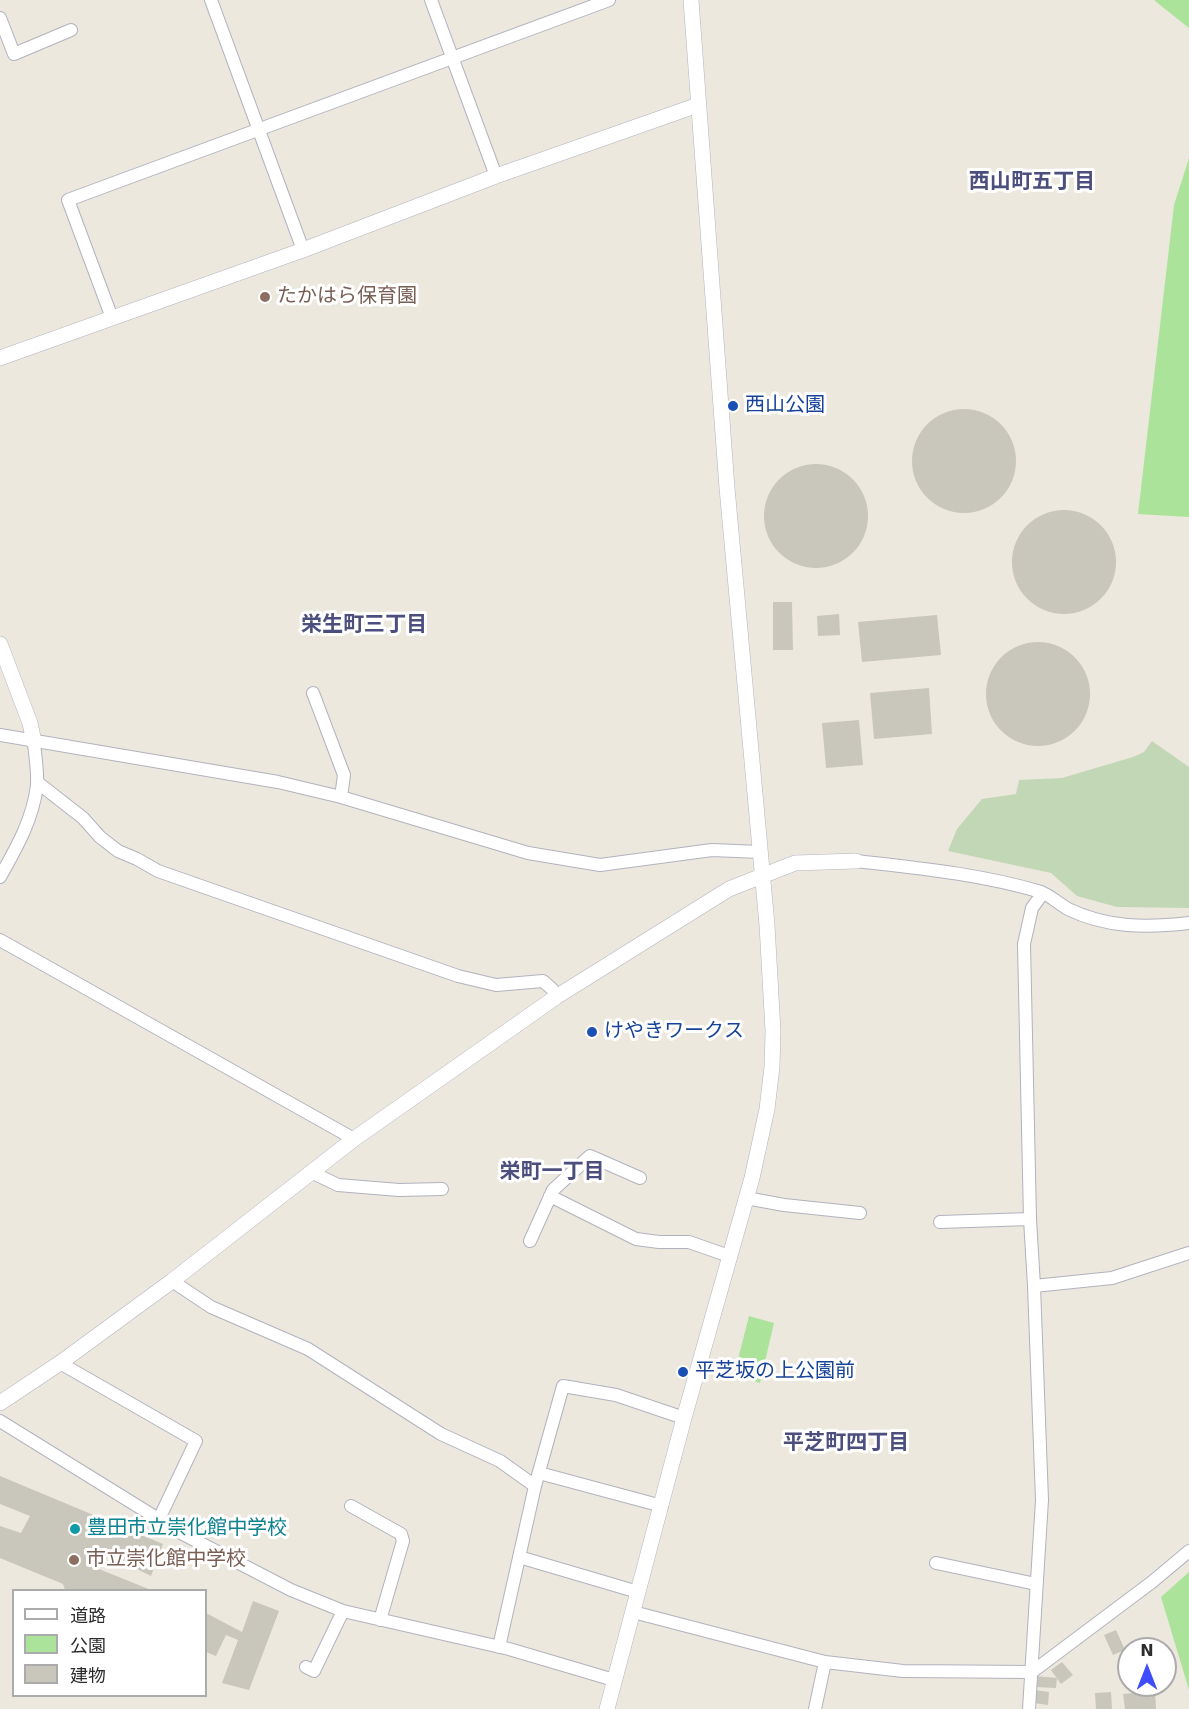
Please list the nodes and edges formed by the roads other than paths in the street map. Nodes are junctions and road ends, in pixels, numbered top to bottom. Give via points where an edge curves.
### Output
1 (211, 0) edge
2 (431, 0) edge
3 (609, 0) edge
4 (690, 0) edge
5 (0, 18) edge
6 (71, 30) dead end
7 (453, 57) junction
8 (698, 105) junction
9 (260, 129) junction
10 (496, 176) junction
11 (303, 250) junction
12 (112, 318) junction
13 (0, 358) edge
14 (0, 644) edge
15 (313, 693) dead end
16 (0, 735) edge
17 (34, 742) junction
18 (37, 782) junction
19 (341, 797) junction
20 (760, 852) junction
21 (856, 861) joint
22 (762, 876) junction
23 (0, 877) edge
24 (1043, 893) junction
25 (1189, 923) edge
26 (0, 940) edge
27 (556, 997) junction
28 (354, 1139) junction
29 (311, 1172) junction
30 (640, 1178) dead end
31 (442, 1189) dead end
32 (550, 1196) junction
33 (746, 1198) junction
34 (860, 1213) dead end
35 (1030, 1219) junction
36 (940, 1222) dead end
37 (530, 1241) dead end
38 (1189, 1253) edge
39 (729, 1256) junction
40 (172, 1281) junction
41 (1034, 1287) junction
42 (60, 1363) junction
43 (0, 1403) edge
44 (684, 1418) junction
45 (0, 1421) edge
46 (539, 1473) junction
47 (536, 1486) junction
48 (351, 1506) dead end
49 (662, 1506) junction
50 (159, 1518) junction
51 (1189, 1551) edge
52 (519, 1557) junction
53 (936, 1563) dead end
54 (1036, 1584) junction
55 (638, 1592) junction
56 (343, 1611) junction
57 (633, 1612) junction
58 (380, 1620) junction
59 (499, 1647) junction
60 (825, 1662) junction
61 (306, 1666) dead end
62 (1032, 1672) junction
63 (615, 1680) junction
64 (607, 1709) edge
65 (815, 1709) edge
66 (1029, 1709) edge

1 - 9 street
2 - 7 street
3 - 7 street
4 - 8 street
5 - 6 street via 14,54
7 - 9 street
7 - 10 street
8 - 10 street
8 - 20 street
9 - 11 street
9 - 12 street via 68,200
10 - 11 street
11 - 12 street
12 - 13 street
14 - 17 street
15 - 19 street via 344,775
16 - 17 street
17 - 18 street
17 - 19 street via 278,782
18 - 23 street via 29,819
18 - 27 street via 118,851 158,871 458,976 496,985 543,981
19 - 20 street via 528,853 600,866 712,850
20 - 22 street
21 - 22 street via 795,863
21 - 24 street via 953,872
22 - 27 street via 729,889
22 - 33 street via 772,1067 767,1109
24 - 25 street via 1067,909 1121,925
24 - 35 street via 1032,908 1024,944
26 - 28 street
27 - 28 street
28 - 29 street
29 - 31 street via 338,1185
29 - 40 street
30 - 32 street via 590,1156
32 - 37 street
32 - 39 street via 636,1239 689,1242
33 - 34 street
33 - 39 street
35 - 36 street
35 - 41 street
38 - 41 street via 1112,1278
39 - 44 street
40 - 42 street
40 - 47 street via 211,1307 308,1349 441,1434 500,1461
41 - 54 street via 1042,1500
42 - 43 street
42 - 50 street via 196,1441
44 - 46 street via 616,1395 562,1386
44 - 49 street
45 - 50 street
46 - 47 street
46 - 49 street
47 - 52 street
48 - 58 street via 401,1534 403,1541
49 - 55 street
50 - 56 street via 248,1569
51 - 62 street
52 - 55 street
52 - 59 street
53 - 54 street
54 - 62 street
55 - 57 street
56 - 58 street
56 - 61 street via 314,1671
57 - 60 street
57 - 63 street
58 - 59 street
59 - 63 street
60 - 62 street via 903,1671
60 - 65 street
62 - 66 street
63 - 64 street

